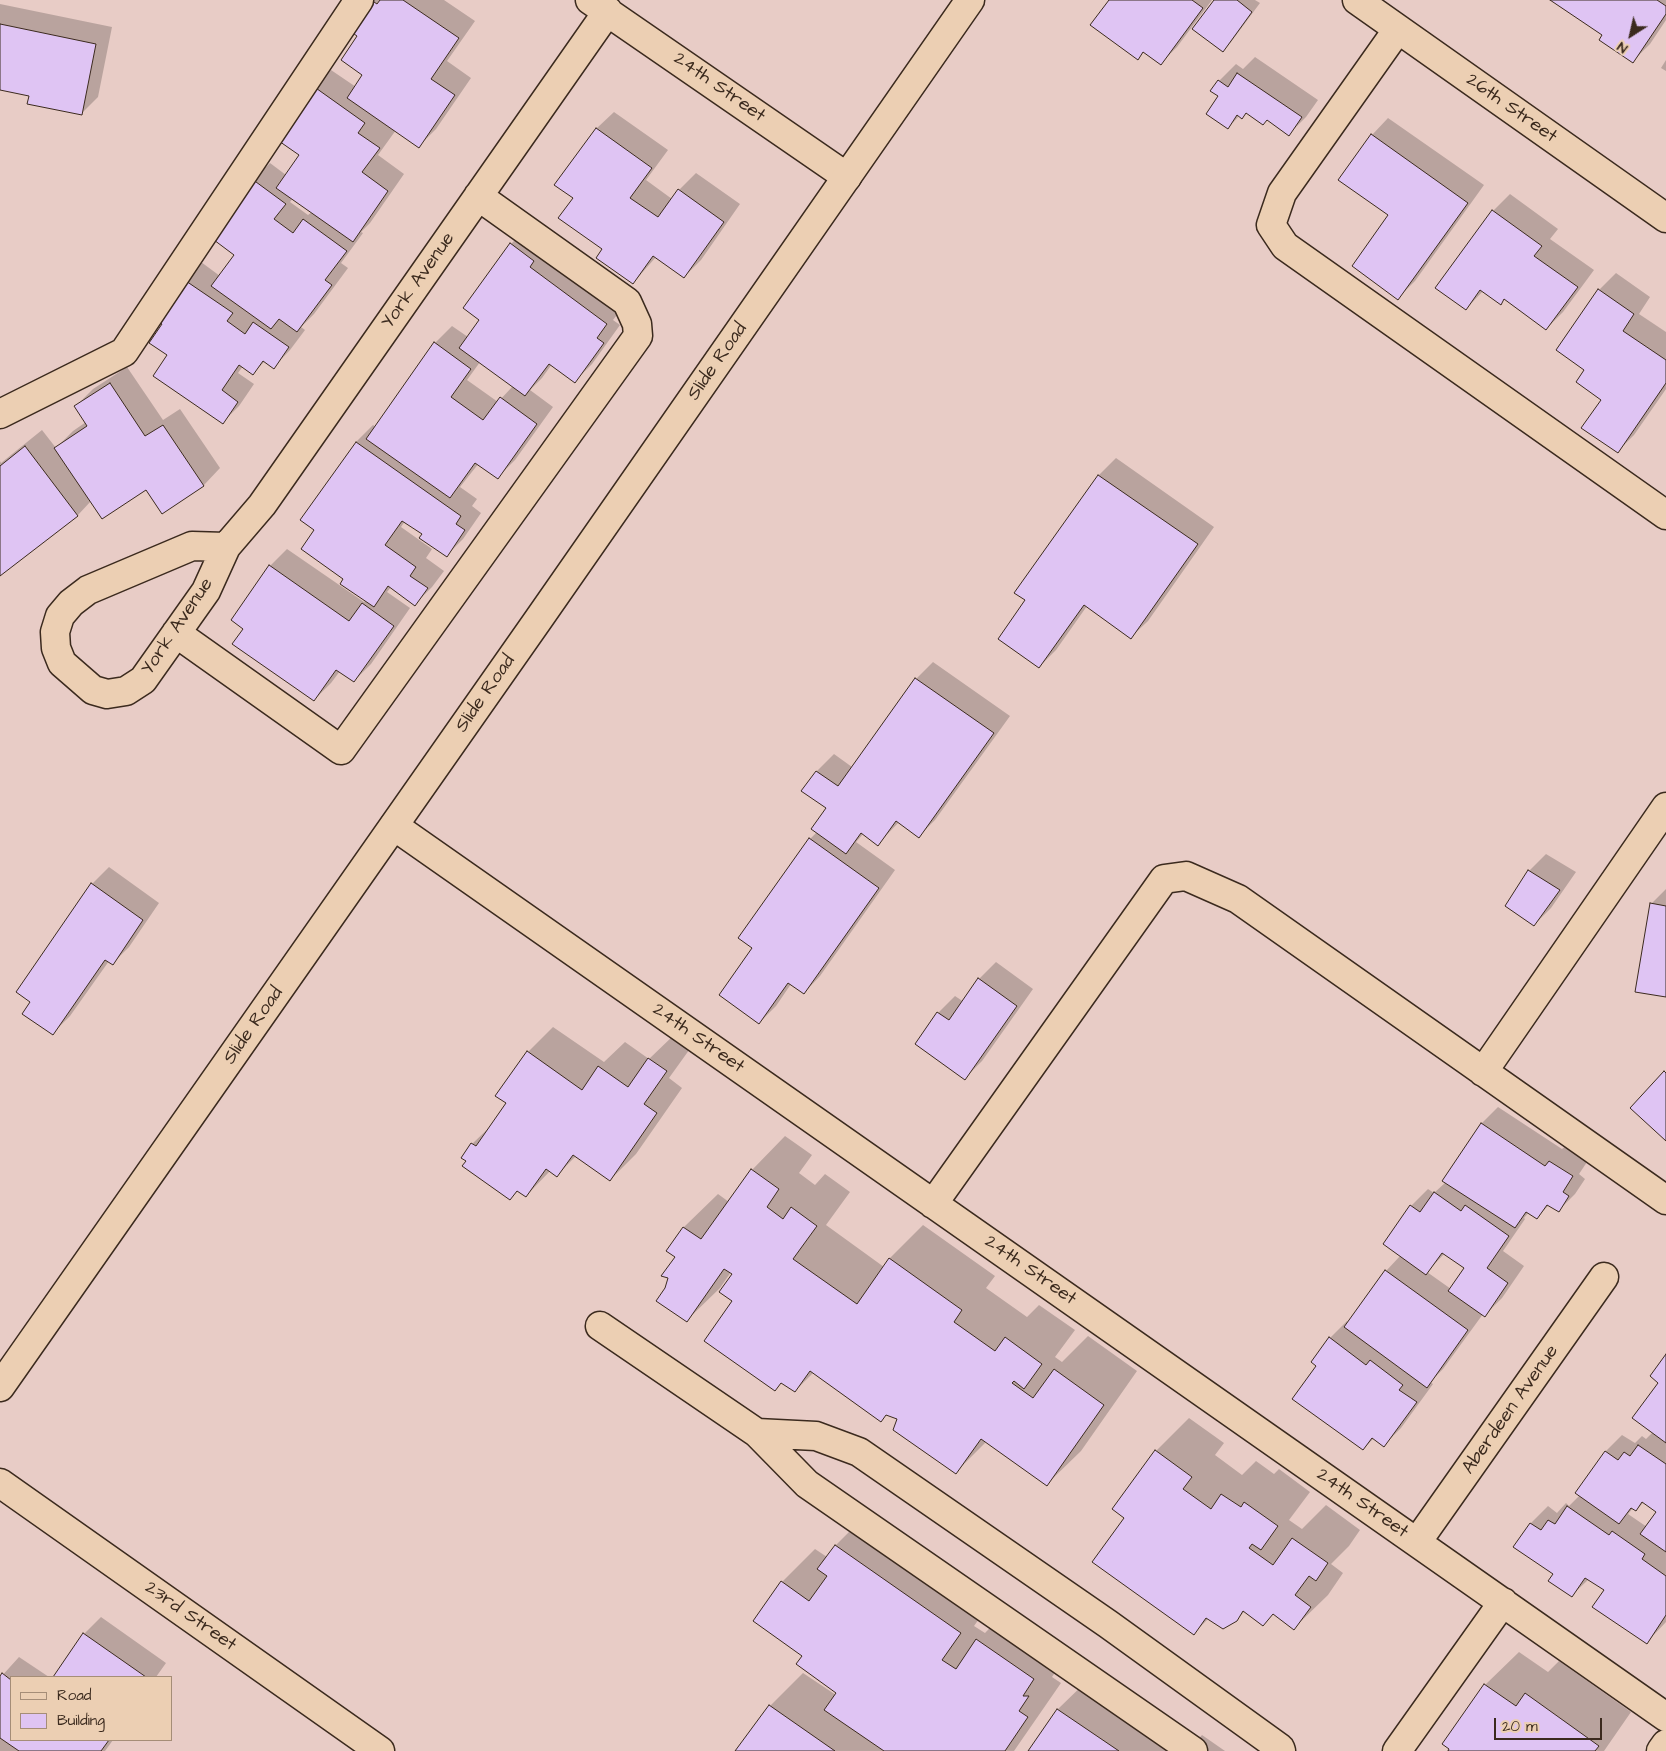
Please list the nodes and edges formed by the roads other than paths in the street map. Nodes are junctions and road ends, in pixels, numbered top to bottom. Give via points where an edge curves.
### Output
1 (359, 0) edge
2 (970, 0) edge
3 (1357, 0) edge
4 (599, 6) edge
5 (1398, 29) junction
6 (847, 177) junction
7 (478, 196) junction
8 (1666, 218) edge
9 (0, 414) edge
10 (1666, 515) edge
11 (226, 547) junction
12 (176, 633) junction
13 (1666, 807) edge
14 (394, 826) junction
15 (1483, 1072) junction
16 (1666, 1200) edge
17 (933, 1204) junction
18 (1604, 1277) dead end
19 (600, 1326) dead end
20 (0, 1386) edge
21 (757, 1433) junction
22 (0, 1483) edge
23 (1417, 1542) junction
24 (1503, 1602) junction
25 (1666, 1717) edge
26 (1666, 1744) edge
27 (380, 1751) edge
28 (1193, 1751) edge
29 (1281, 1751) edge
30 (1397, 1751) edge
31 (1661, 1751) edge

1 - 9 street via 124,352
2 - 6 street, Slide Road
3 - 5 street, 26th Street
4 - 6 street, 24th Street
4 - 7 street, York Avenue
5 - 8 street, 26th Street
5 - 10 street via 1282,193 1271,224 1285,246
6 - 14 street, Slide Road
7 - 11 street, York Avenue via 262,505
7 - 12 street via 627,302 637,324 638,336 341,750
11 - 12 street, York Avenue via 206,590
11 - 12 street, York Avenue via 192,546 88,590 60,616 55,632 56,648 62,663 93,690 107,694 126,691 143,680
13 - 15 street
14 - 17 street, 24th Street
14 - 20 street, Slide Road
15 - 16 street
15 - 17 street via 1238,899 1186,876 1164,879
17 - 23 street, 24th Street
18 - 23 street, Aberdeen Avenue
19 - 21 street
21 - 28 street via 807,1484
21 - 29 street via 816,1436 859,1452 1108,1624
22 - 27 street, 23rd Street
23 - 24 street, 24th Street
24 - 25 street, 24th Street
24 - 30 street
26 - 31 street

